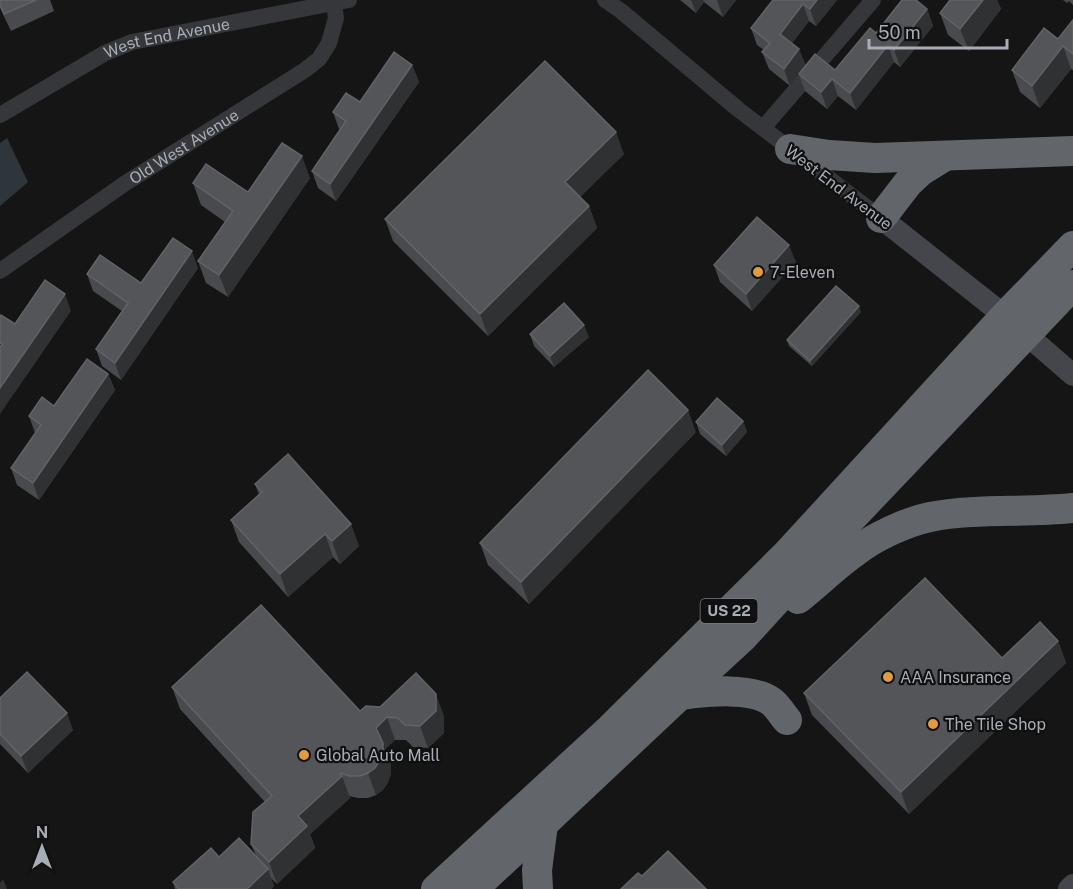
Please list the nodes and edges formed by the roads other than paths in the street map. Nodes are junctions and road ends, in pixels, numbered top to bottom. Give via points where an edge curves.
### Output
1 (605, 0) edge
2 (873, 0) edge
3 (341, 2) edge
4 (0, 116) edge
5 (763, 128) junction
6 (790, 149) junction
7 (1073, 151) edge
8 (945, 156) junction
9 (881, 218) junction
10 (1073, 246) edge
11 (0, 271) edge
12 (1073, 285) edge
13 (1016, 326) junction
14 (1073, 375) edge
15 (1073, 508) edge
16 (743, 637) junction
17 (680, 694) junction
18 (787, 720) dead end
19 (543, 824) junction
20 (1073, 885) edge
21 (436, 889) edge
22 (473, 889) edge
23 (538, 889) edge
24 (1069, 889) edge

1 - 5 street, West End Avenue
2 - 5 street
3 - 4 street, West End Avenue via 132,42 105,53
3 - 11 street, Old West Avenue via 329,43 319,59 124,184
5 - 6 street, West End Avenue
6 - 8 highway via 875,158
6 - 9 street, West End Avenue
7 - 8 highway
8 - 9 highway via 908,183
9 - 13 street, West End Avenue
10 - 13 highway, US 22
12 - 13 highway, US 22
13 - 14 street, West End Avenue
13 - 16 highway, US 22
13 - 21 highway, US 22 via 610,729
15 - 16 highway via 958,513 928,517 899,528 855,552 784,610
16 - 17 highway, US 22
17 - 18 highway via 755,694 774,703
17 - 19 highway, US 22
19 - 22 highway, US 22
19 - 23 highway
20 - 24 street

